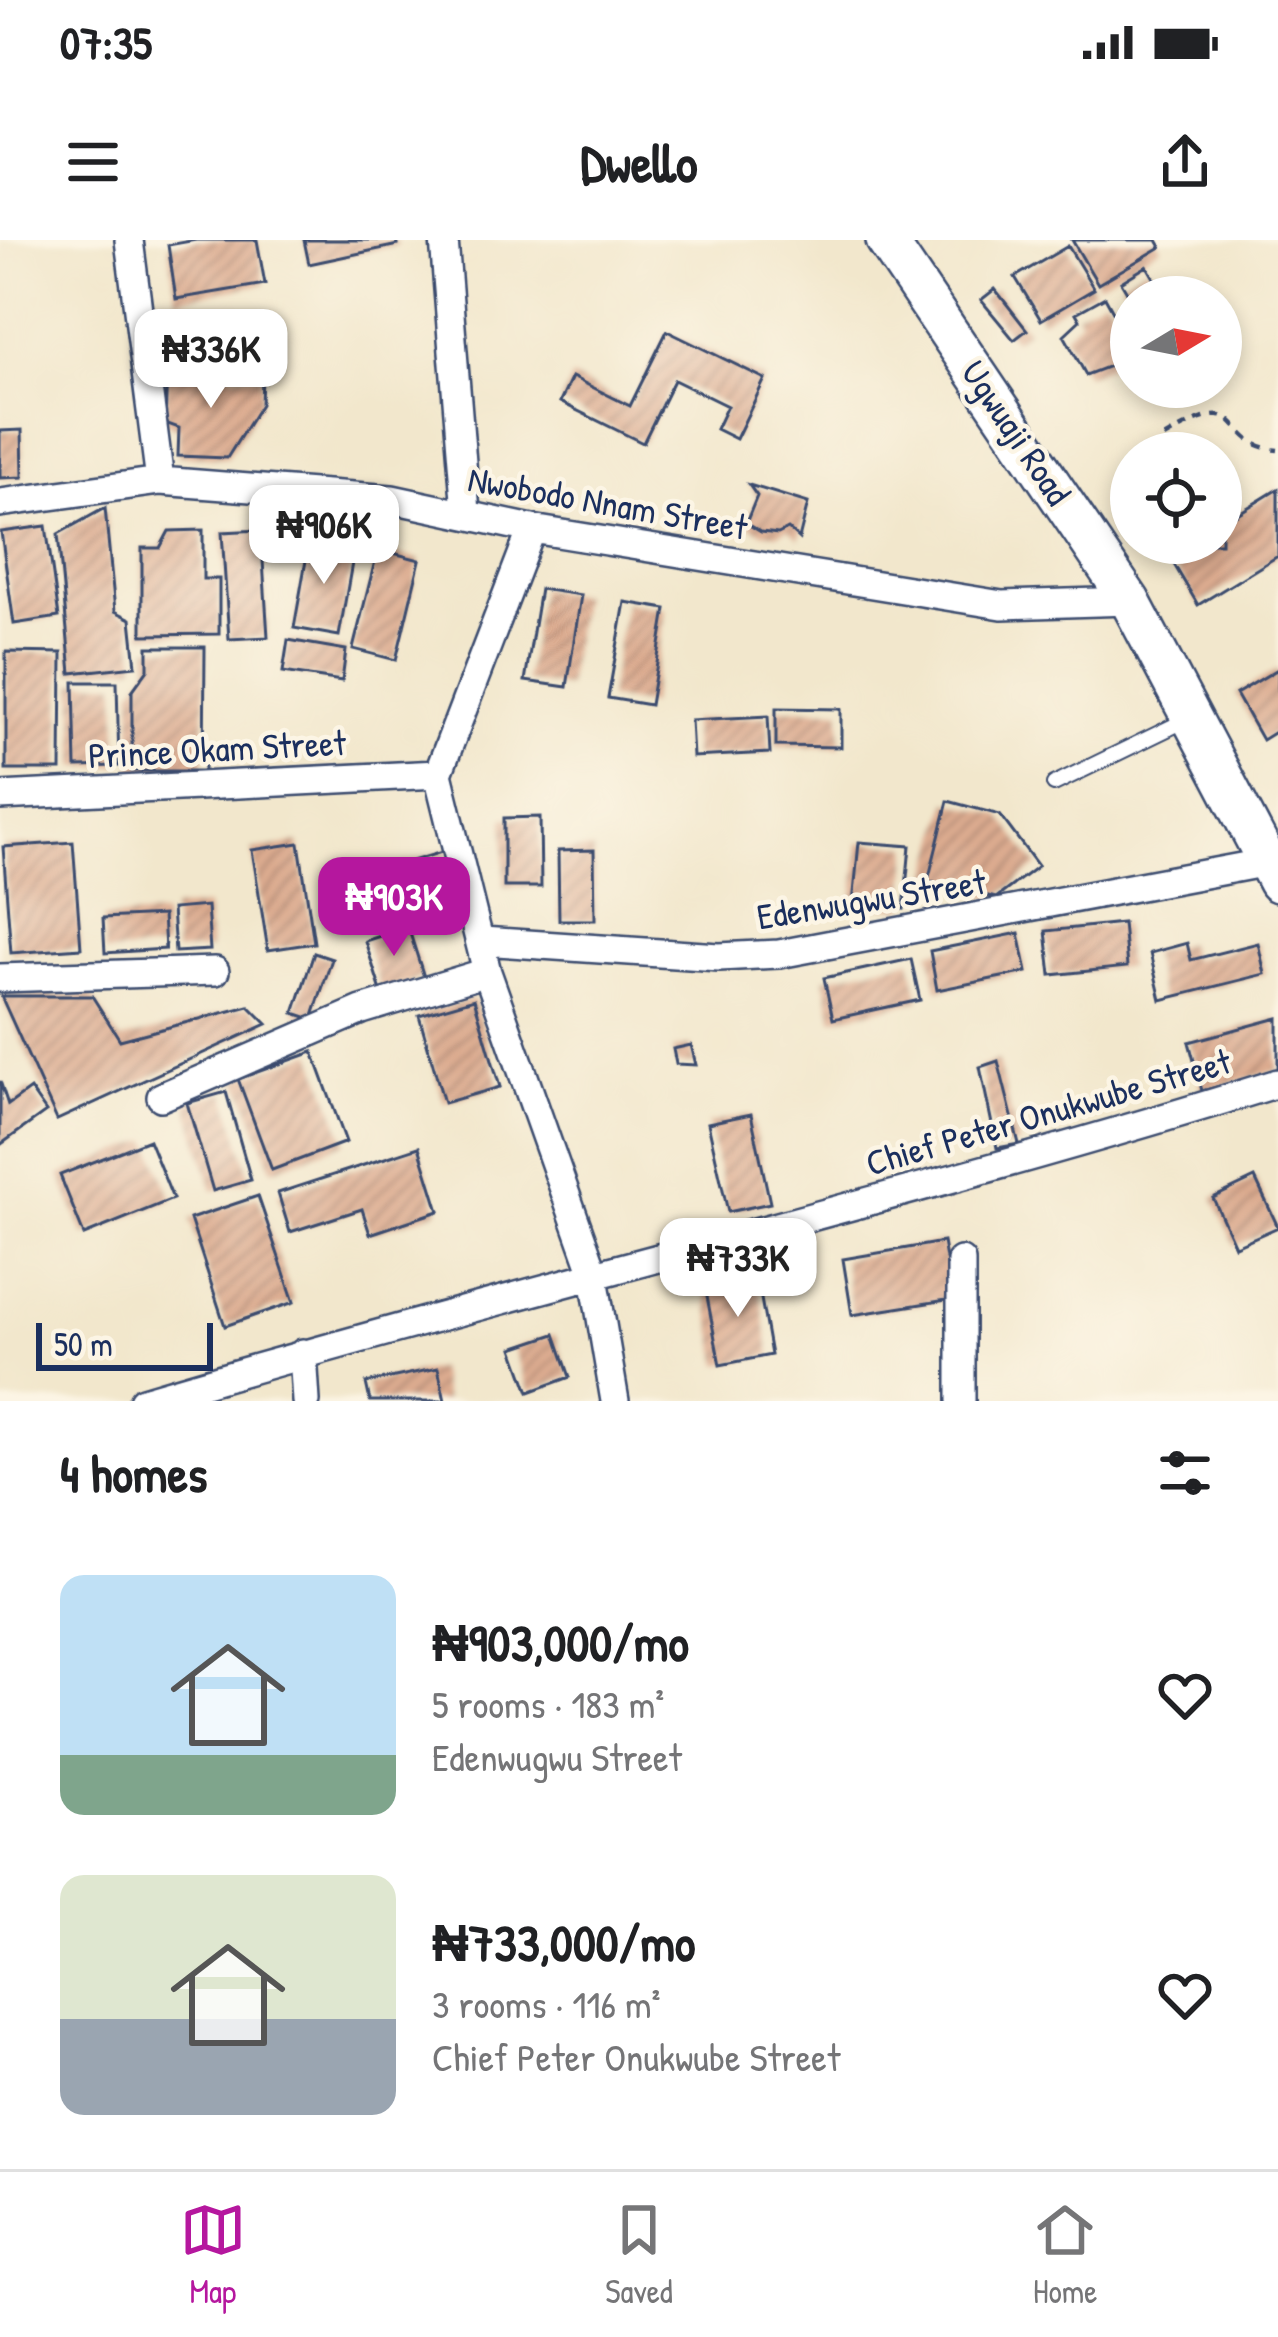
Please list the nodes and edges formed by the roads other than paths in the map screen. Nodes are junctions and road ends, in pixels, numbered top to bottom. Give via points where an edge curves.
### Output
1 (129, 240) edge
2 (444, 240) edge
3 (886, 240) edge
4 (160, 481) junction
5 (0, 503) edge
6 (466, 512) junction
7 (532, 529) junction
8 (1130, 601) junction
9 (1191, 718) junction
10 (438, 774) junction
11 (1054, 784) dead end
12 (0, 796) edge
13 (1273, 872) edge
14 (482, 941) junction
15 (215, 971) dead end
16 (487, 972) junction
17 (0, 978) edge
18 (1278, 1083) edge
19 (161, 1097) dead end
20 (961, 1261) dead end
21 (593, 1271) junction
22 (303, 1353) junction
23 (143, 1401) edge
24 (306, 1401) edge
25 (615, 1401) edge
26 (961, 1401) edge

1 - 4 street
2 - 6 street
3 - 8 main road, Ugwuaji Road
4 - 5 street, Nwobodo Nnam Street
4 - 6 street, Nwobodo Nnam Street
6 - 7 street, Nwobodo Nnam Street
7 - 8 street, Nwobodo Nnam Street via 1002,605
7 - 10 street
8 - 9 main road, Ugwuaji Road
9 - 11 lane
9 - 13 main road, Ugwuaji Road
10 - 12 street, Prince Okam Street
10 - 14 street
13 - 14 street, Edenwugwu Street via 778,954
14 - 16 street
15 - 17 street
16 - 19 street via 362,1010
16 - 21 street
18 - 21 street, Chief Peter Onukwube Street via 1084,1143
20 - 26 street
21 - 22 street, Chief Peter Onukwube Street
21 - 25 street
22 - 23 street, Chief Peter Onukwube Street
22 - 24 street

